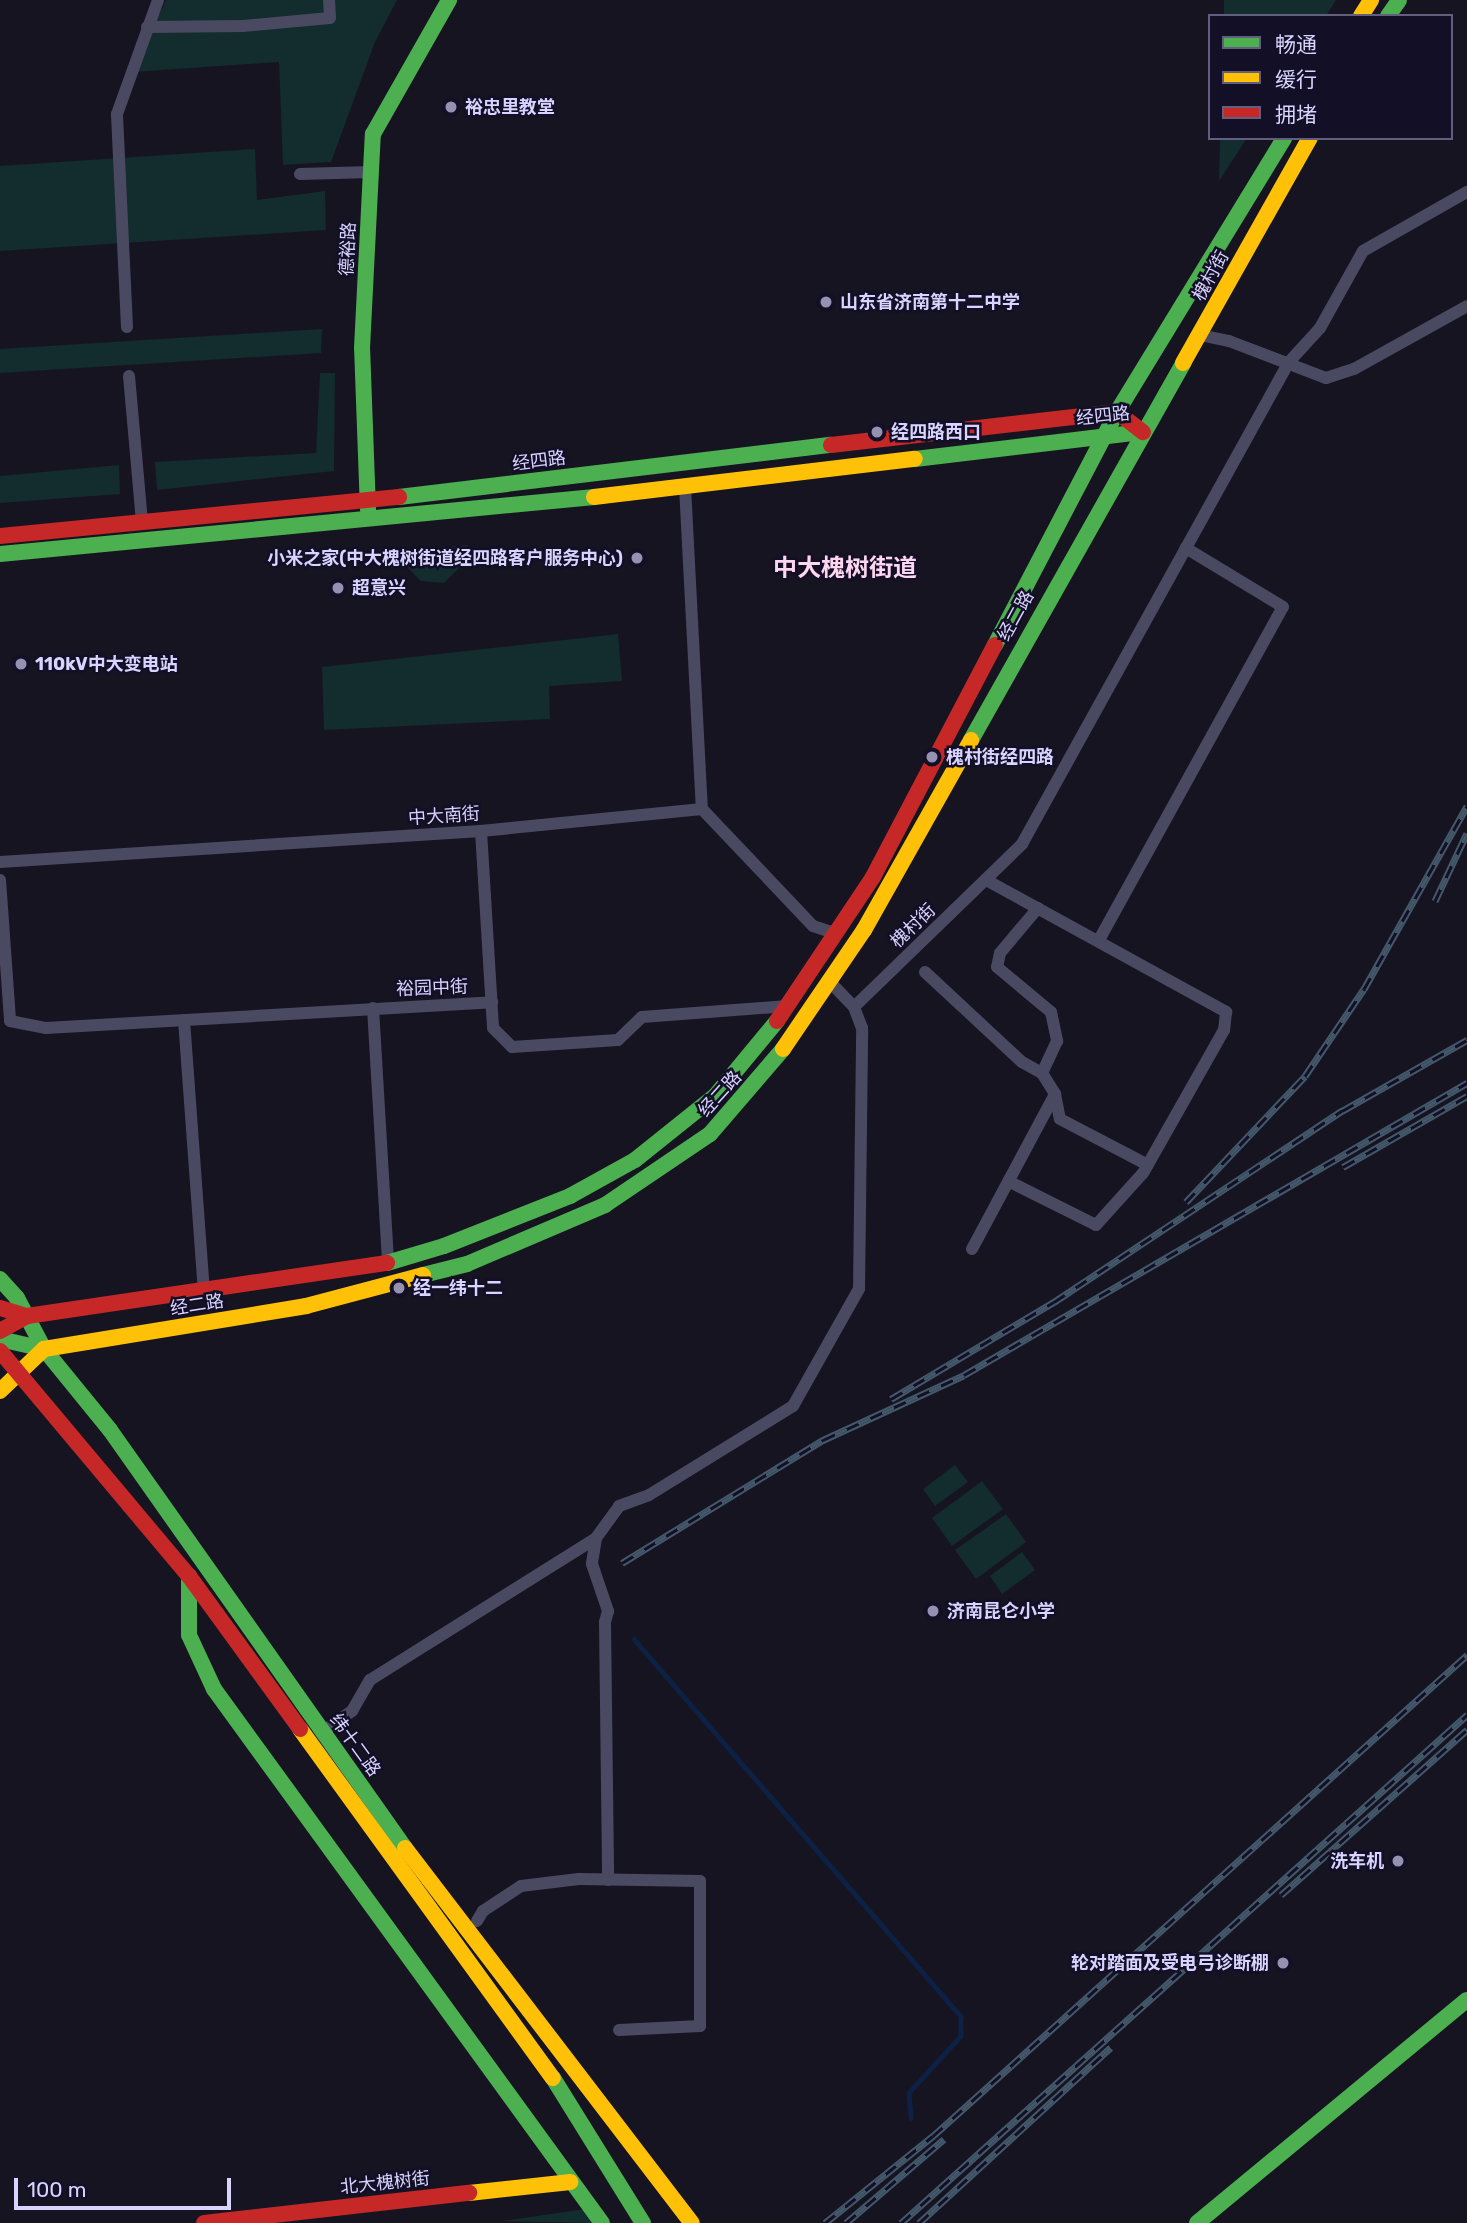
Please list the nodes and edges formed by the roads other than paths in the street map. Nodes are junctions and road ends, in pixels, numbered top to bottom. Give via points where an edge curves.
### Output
1 (158, 0) edge
2 (328, 0) edge
3 (449, 0) edge
4 (147, 27) junction
5 (1283, 140) edge
6 (1309, 140) edge
7 (371, 172) junction
8 (300, 174) dead end
9 (1467, 192) edge
10 (1467, 306) edge
11 (127, 327) dead end
12 (1200, 335) junction
13 (1289, 362) junction
14 (129, 376) dead end
15 (1117, 412) junction
16 (1143, 432) junction
17 (1104, 436) junction
18 (685, 487) junction
19 (366, 500) junction
20 (370, 520) junction
21 (142, 523) junction
22 (0, 536) edge
23 (1186, 548) junction
24 (0, 554) edge
25 (702, 808) junction
26 (481, 831) junction
27 (0, 862) edge
28 (0, 880) edge
29 (988, 881) junction
30 (1038, 908) junction
31 (834, 939) junction
32 (1099, 940) junction
33 (925, 972) dead end
34 (830, 981) junction
35 (492, 1002) junction
36 (788, 1006) junction
37 (854, 1007) junction
38 (373, 1008) junction
39 (184, 1020) junction
40 (1042, 1073) junction
41 (1055, 1094) junction
42 (1148, 1166) junction
43 (1008, 1181) junction
44 (972, 1249) dead end
45 (388, 1263) junction
46 (0, 1279) edge
47 (204, 1290) junction
48 (0, 1308) edge
49 (27, 1316) junction
50 (0, 1331) edge
51 (0, 1339) edge
52 (44, 1349) junction
53 (0, 1351) edge
54 (17, 1372) junction
55 (0, 1391) edge
56 (596, 1538) junction
57 (189, 1576) junction
58 (322, 1732) junction
59 (608, 1880) junction
60 (477, 1921) dead end
61 (1467, 2000) edge
62 (619, 2030) dead end
63 (570, 2182) junction
64 (204, 2223) edge
65 (601, 2223) edge
66 (643, 2223) edge
67 (692, 2223) edge
68 (1196, 2223) edge

1 - 4 street
2 - 4 street via 330,19
3 - 7 main road, 德裕路 via 373,134
4 - 11 street via 117,114
5 - 15 main road, 槐村街
6 - 12 main road, 槐村街
7 - 8 street
7 - 19 main road, 德裕路 via 362,348
9 - 13 street, 槐村街 via 1363,251 1320,328
10 - 13 street via 1326,378
12 - 13 street
12 - 16 main road, 槐村街
13 - 23 street, 槐村街
14 - 21 street
15 - 16 main road, 经四路
15 - 17 main road, 经二路
15 - 19 main road, 经四路
16 - 17 main road, 经四路
16 - 34 main road, 经二路
17 - 18 main road, 经四路
17 - 31 main road, 经二路 via 944,747
18 - 20 main road, 经四路
18 - 25 street
19 - 20 main road, 德裕路
19 - 21 main road, 经四路
20 - 24 main road, 经四路
21 - 22 main road, 经四路
23 - 29 street, 槐村街 via 1022,844
23 - 32 street via 1283,607
25 - 26 street, 中大南街
25 - 31 street via 813,926 828,931
26 - 27 street, 中大南街
26 - 35 street, 裕园中街
28 - 39 street via 10,1021 46,1028
29 - 30 street
29 - 37 street, 槐村街
30 - 32 street
30 - 40 street via 1000,953 998,967 1052,1012 1057,1041
31 - 36 main road, 经二路
32 - 42 street via 1226,1012 1224,1030
33 - 40 street via 1022,1062
34 - 37 street
34 - 52 main road, 经二路 via 734,1111 710,1134 605,1205 467,1264 343,1297
35 - 36 street via 493,1028 512,1047 618,1040 642,1017
35 - 38 street, 裕园中街
36 - 45 main road, 经二路 via 715,1096 635,1160 570,1196
37 - 56 street via 862,1028 859,1289 793,1406 649,1495 619,1506
38 - 39 street
38 - 45 street, 裕园中街
39 - 47 street
40 - 41 street
41 - 42 street via 1060,1119
41 - 43 street
42 - 43 street via 1118,1206 1096,1225
43 - 44 street
45 - 47 main road, 经二路
46 - 49 main road, 纬十二路
47 - 49 main road, 经二路
48 - 49 main road, 经二路
49 - 50 main road
49 - 52 main road, 纬十二路
51 - 52 main road, 经二路
52 - 54 main road
52 - 58 main road, 纬十二路 via 110,1430
53 - 54 main road, 纬十二路
54 - 55 main road
54 - 57 main road, 纬十二路
56 - 58 street via 370,1680 352,1710
56 - 59 street via 592,1564 608,1611
57 - 63 main road via 189,1636 214,1689
57 - 66 main road, 纬十二路 via 540,2057
58 - 67 main road, 纬十二路 via 438,1894
59 - 60 street via 522,1886 483,1911
59 - 62 street via 700,1881 700,2026
61 - 68 main road
63 - 64 main road, 北大槐树街
63 - 65 main road

